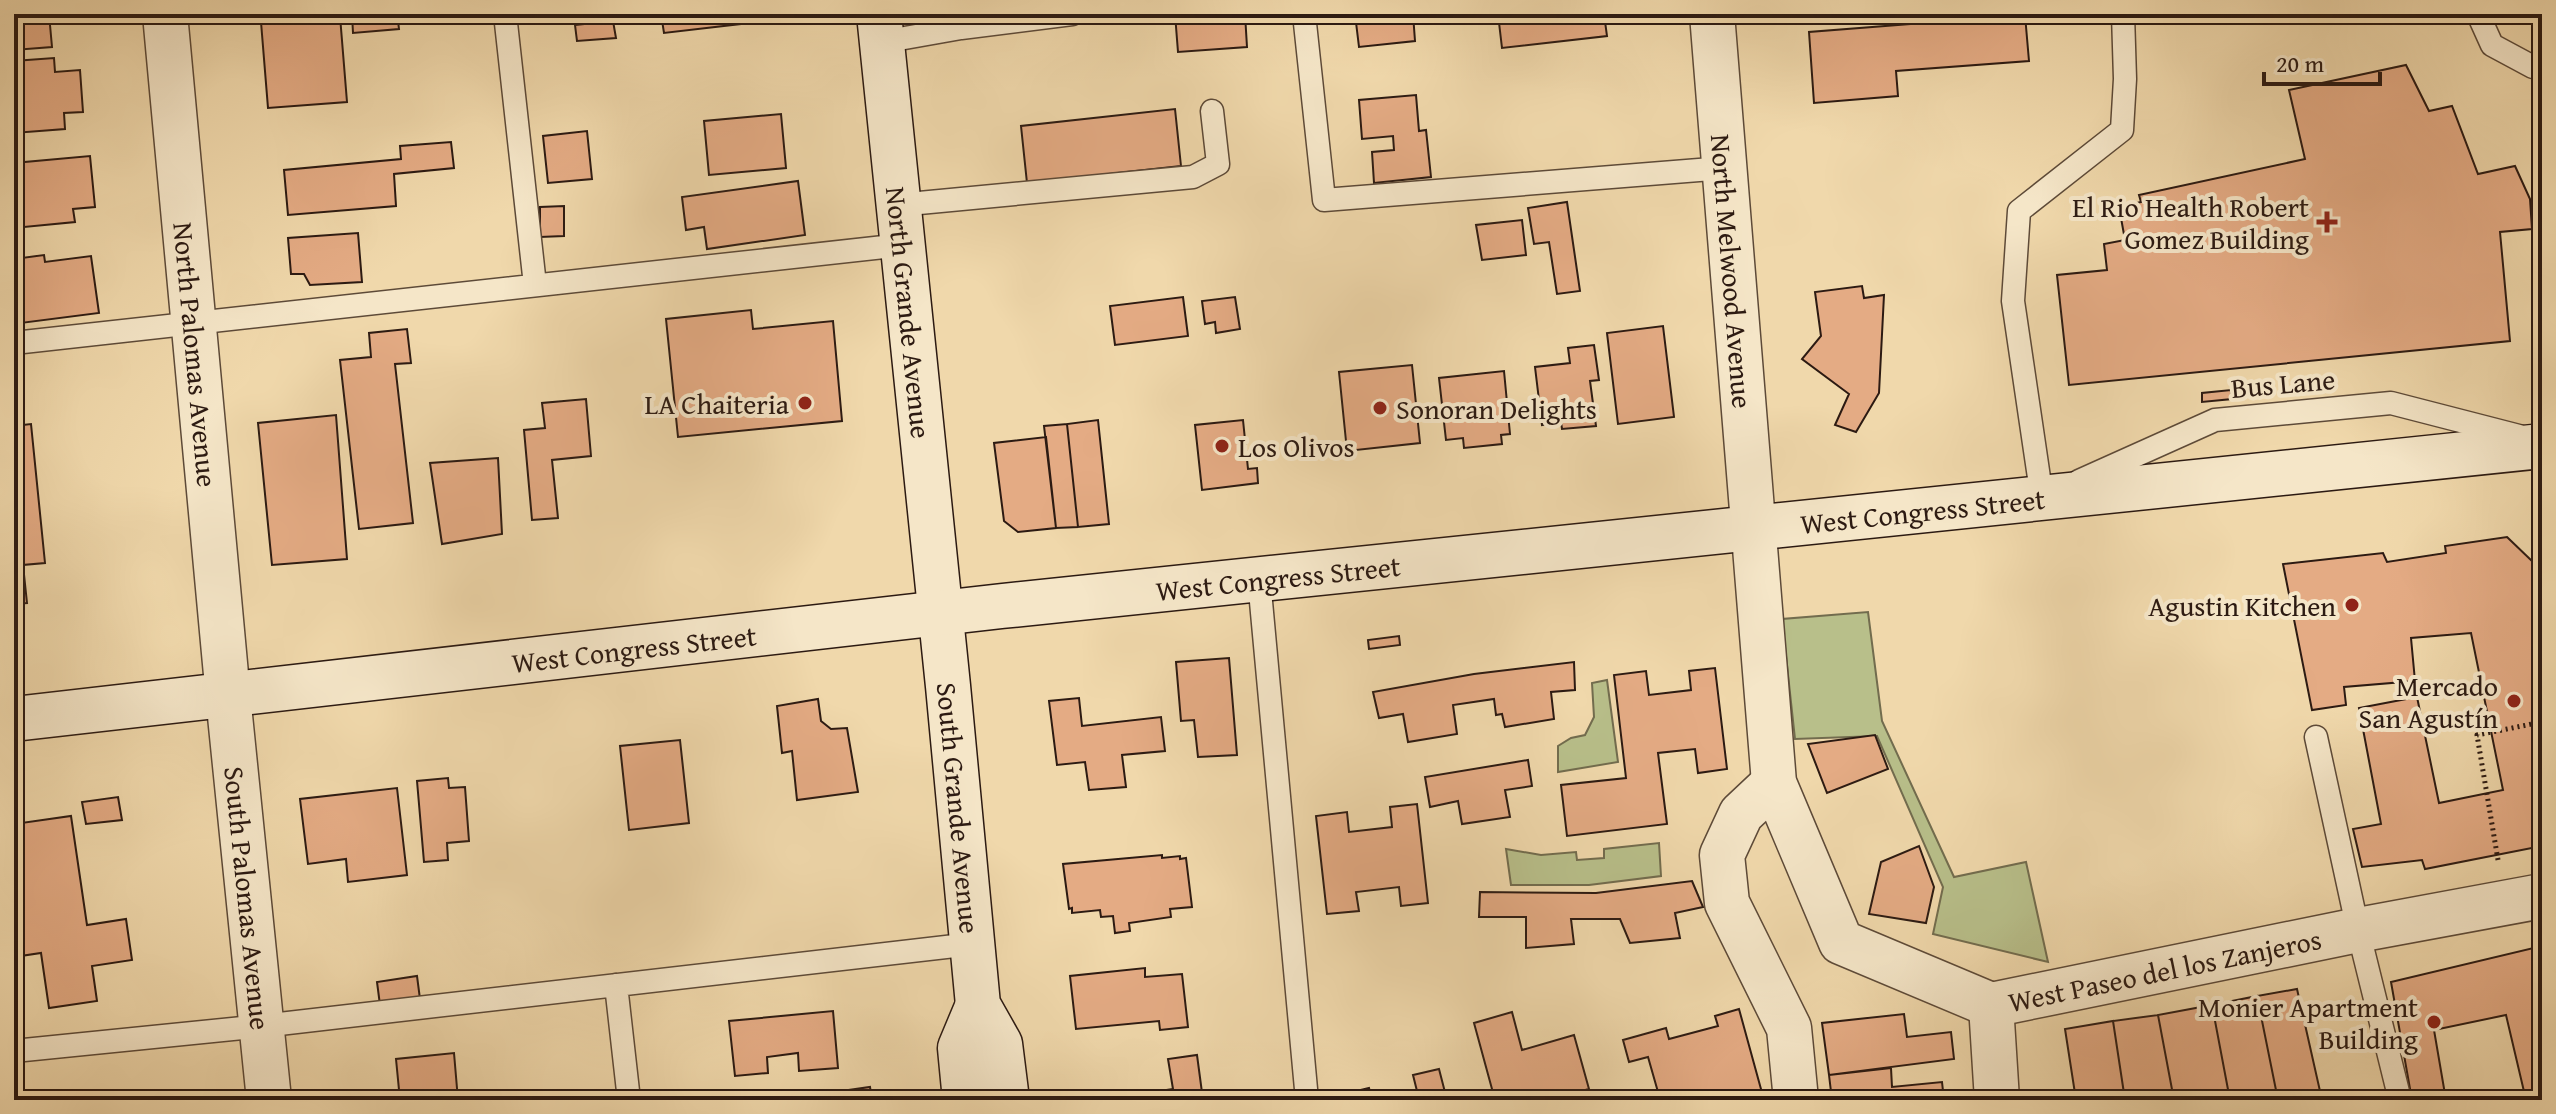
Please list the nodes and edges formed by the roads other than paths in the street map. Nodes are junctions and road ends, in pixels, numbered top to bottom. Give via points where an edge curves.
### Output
1 (165, 14) edge
2 (505, 14) edge
3 (1072, 14) edge
4 (1304, 14) edge
5 (1712, 14) edge
6 (2123, 14) edge
7 (2478, 14) edge
8 (880, 28) edge
9 (2542, 67) edge
10 (1212, 111) dead end
11 (1724, 168) junction
12 (900, 225) junction
13 (535, 285) junction
14 (193, 322) junction
15 (14, 343) edge
16 (2542, 444) edge
17 (2042, 498) junction
18 (1752, 528) junction
19 (1259, 580) junction
20 (939, 613) junction
21 (228, 696) junction
22 (14, 719) edge
23 (2316, 737) dead end
24 (1774, 783) junction
25 (2542, 896) edge
26 (2358, 930) junction
27 (972, 944) junction
28 (616, 985) junction
29 (978, 1005) junction
30 (1991, 1005) junction
31 (262, 1026) junction
32 (14, 1051) edge
33 (269, 1100) edge
34 (629, 1100) edge
35 (965, 1100) edge
36 (1007, 1100) edge
37 (1307, 1100) edge
38 (1796, 1100) edge
39 (1997, 1100) edge
40 (2400, 1100) edge

1 - 14 main road, North Palomas Avenue
2 - 13 lane
3 - 8 lane via 961,28
4 - 11 lane via 1324,200
5 - 11 main road, North Melwood Avenue
6 - 17 lane via 2122,130 2019,211 2013,301
7 - 9 lane via 2492,45
8 - 12 main road, North Grande Avenue
10 - 12 lane via 1218,164 1193,177
11 - 18 main road, North Melwood Avenue
12 - 13 lane
12 - 20 main road, North Grande Avenue
13 - 14 lane
14 - 15 lane
14 - 21 main road, North Palomas Avenue
16 - 17 main road, West Congress Street
16 - 17 lane, Bus Lane via 2391,403 2215,420
17 - 18 main road, West Congress Street
18 - 19 main road, West Congress Street
18 - 24 main road, West Paseo del los Zanjeros
19 - 20 main road, West Congress Street
19 - 37 lane
20 - 21 main road, West Congress Street
20 - 27 main road, South Grande Avenue
21 - 22 main road, West Congress Street
21 - 31 main road, South Palomas Avenue
23 - 26 lane
24 - 30 main road, West Paseo del los Zanjeros via 1841,942
24 - 38 main road via 1741,814 1722,855 1727,903 1789,1028
25 - 26 main road, West Paseo del los Zanjeros
26 - 30 main road, West Paseo del los Zanjeros
26 - 40 lane
27 - 28 lane
27 - 29 main road, South Grande Avenue
28 - 31 lane
28 - 34 lane
29 - 35 main road via 960,1048
29 - 36 main road via 1000,1044
30 - 39 main road
31 - 32 lane
31 - 33 main road, South Palomas Avenue

